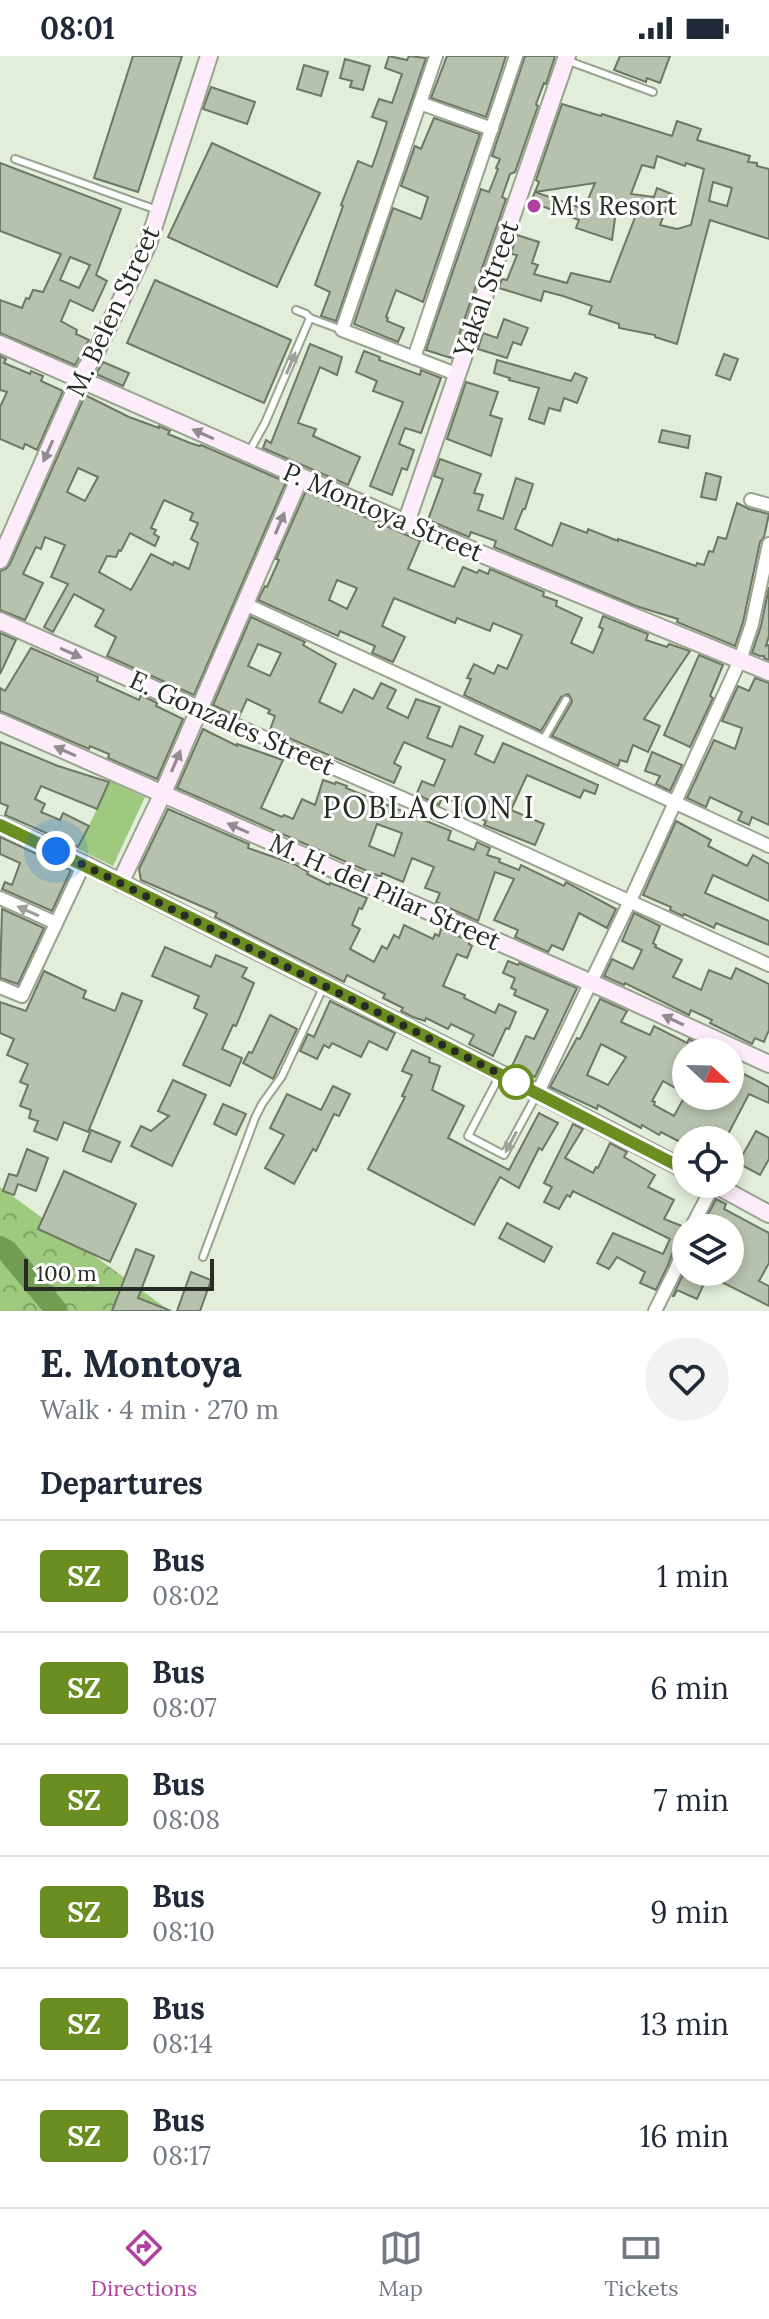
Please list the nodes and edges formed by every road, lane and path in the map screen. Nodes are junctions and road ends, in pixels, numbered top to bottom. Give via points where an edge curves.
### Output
1 (209, 56) edge
2 (436, 56) edge
3 (516, 56) edge
4 (566, 58) edge
5 (653, 92) dead end
6 (420, 103) junction
7 (492, 129) junction
8 (15, 159) dead end
9 (160, 211) junction
10 (296, 310) dead end
11 (310, 318) junction
12 (342, 330) junction
13 (0, 344) edge
14 (414, 358) junction
15 (456, 374) junction
16 (80, 379) junction
17 (248, 453) junction
18 (300, 477) junction
19 (751, 500) dead end
20 (769, 505) edge
21 (406, 523) junction
22 (769, 544) edge
23 (0, 560) edge
24 (245, 604) junction
25 (0, 621) edge
26 (740, 660) junction
27 (769, 672) edge
28 (566, 700) dead end
29 (199, 709) junction
30 (0, 722) edge
31 (542, 742) junction
32 (162, 795) junction
33 (674, 804) junction
34 (0, 825) edge
35 (769, 846) edge
36 (84, 864) junction
37 (120, 883) junction
38 (0, 898) edge
39 (630, 901) junction
40 (56, 923) junction
41 (769, 965) edge
42 (591, 983) junction
43 (324, 985) junction
44 (0, 987) edge
45 (769, 1064) edge
46 (501, 1074) junction
47 (537, 1094) junction
48 (672, 1163) edge
49 (740, 1198) edge
50 (769, 1214) edge
51 (203, 1257) dead end
52 (672, 1277) edge
53 (655, 1311) edge

1 - 9 street, M. Belen Street
2 - 6 street
3 - 7 street
4 - 5 lane
4 - 15 street, Yakal Street
6 - 7 street
6 - 12 street
7 - 14 street
8 - 9 lane
9 - 16 street, M. Belen Street
10 - 11 lane
11 - 12 lane
17 -> 11 lane
12 - 14 street
13 - 16 street, P. Montoya Street
14 - 15 street
15 - 21 street, Yakal Street
17 -> 16 street, P. Montoya Street
16 -> 23 street, M. Belen Street
17 - 18 street, P. Montoya Street
18 - 21 street, P. Montoya Street
24 -> 18 street
19 - 20 street
21 - 26 street, P. Montoya Street
22 - 26 street
24 - 29 street
24 - 31 street
25 -> 29 street, E. Gonzales Street
26 - 27 street, P. Montoya Street
26 - 33 street
28 - 31 lane
32 -> 29 street
29 - 39 street, E. Gonzales Street
32 -> 30 street, M. H. del Pilar Street
31 - 33 street
32 - 37 street
42 -> 32 street, M. H. del Pilar Street
33 - 35 street
33 - 39 street
34 - 36 street
36 - 37 street
36 - 40 street
37 - 43 street
40 -> 38 street
39 - 41 street, E. Gonzales Street
39 - 42 street
40 - 44 street via 22,996
45 -> 42 street, M. H. del Pilar Street
42 - 47 street
43 - 46 street
43 - 51 lane via 282,1076 255,1118
46 - 47 street
47 -> 46 lane via 504,1155 468,1136
47 - 48 street
49 - 50 street
52 - 53 street

